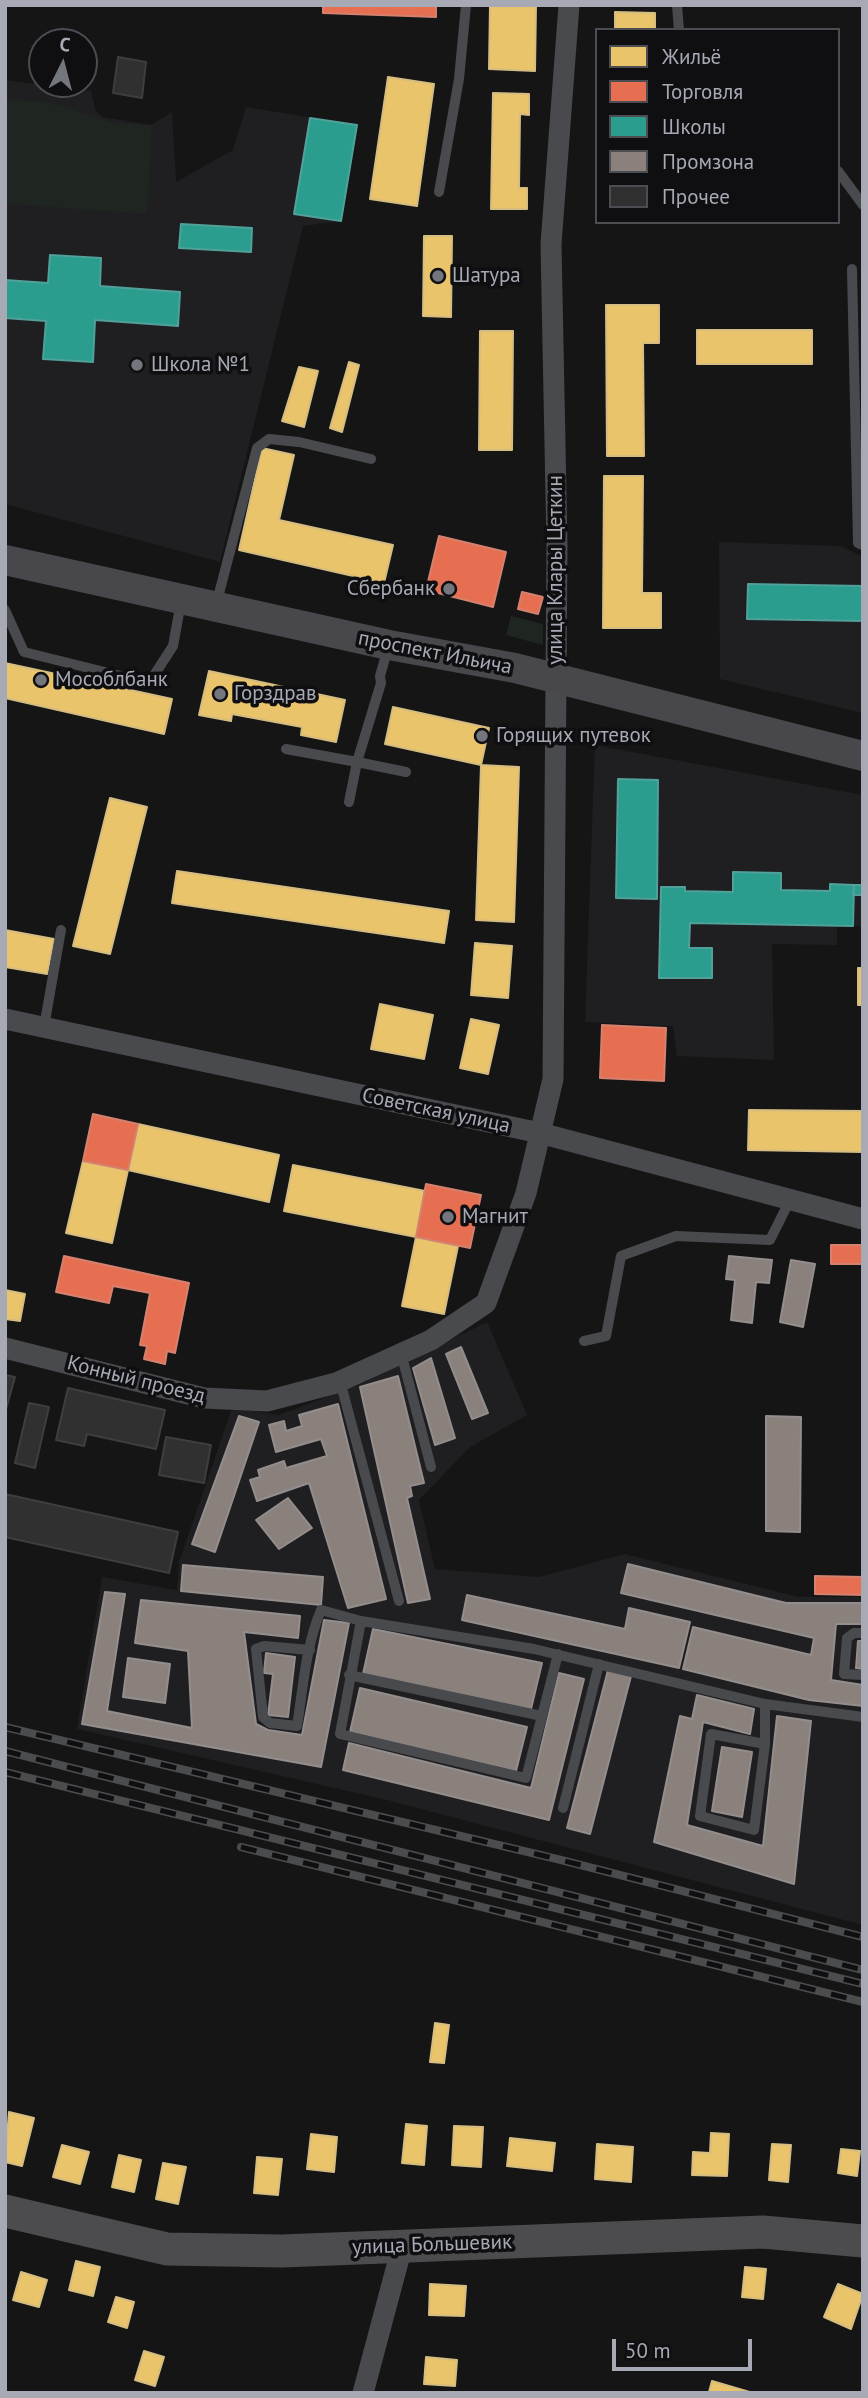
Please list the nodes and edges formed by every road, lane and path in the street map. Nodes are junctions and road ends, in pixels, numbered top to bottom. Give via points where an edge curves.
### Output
1 (466, 5) edge
2 (569, 5) edge
3 (677, 5) edge
4 (679, 28) edge
5 (840, 174) edge
6 (439, 192) dead end
7 (863, 205) edge
8 (852, 269) dead end
9 (371, 458) dead end
10 (863, 545) edge
11 (5, 560) edge
12 (181, 599) junction
13 (216, 605) junction
14 (5, 610) edge
15 (389, 645) junction
16 (556, 677) junction
17 (286, 749) dead end
18 (863, 756) edge
19 (357, 762) junction
20 (406, 772) dead end
21 (349, 802) dead end
22 (61, 930) dead end
23 (5, 1019) edge
24 (44, 1027) junction
25 (540, 1133) junction
26 (790, 1200) junction
27 (863, 1219) edge
28 (584, 1342) dead end
29 (5, 1348) edge
30 (401, 1353) junction
31 (340, 1381) junction
32 (431, 1467) dead end
33 (399, 1601) dead end
34 (361, 1621) junction
35 (863, 1633) edge
36 (310, 1650) junction
37 (558, 1654) junction
38 (598, 1664) junction
39 (349, 1675) junction
40 (863, 1675) edge
41 (765, 1704) junction
42 (542, 1716) junction
43 (863, 1717) edge
44 (765, 1744) junction
45 (563, 1808) dead end
46 (5, 2211) edge
47 (863, 2242) edge
48 (402, 2246) junction
49 (363, 2393) edge

1 - 6 lane via 459,79
2 - 16 street, улица Клары Цеткин via 551,244
3 - 4 lane
5 - 7 lane
8 - 10 lane via 858,543
9 - 13 lane via 269,439 257,448
11 - 12 street, проспект Ильича
12 - 13 street, проспект Ильича
12 - 14 lane via 173,646 149,682 24,652
13 - 15 street, проспект Ильича
15 - 16 street, проспект Ильича
15 - 19 lane
16 - 18 street, проспект Ильича
16 - 25 street, улица Клары Цеткин via 553,1079
17 - 19 lane
19 - 20 lane
19 - 21 lane
22 - 24 lane
23 - 24 street, Советская улица
24 - 25 street, Советская улица
25 - 26 street, Советская улица
25 - 30 street, Конный проезд via 526,1193 486,1303 431,1340
26 - 27 street, Советская улица
26 - 28 lane via 770,1240 676,1236 621,1256 606,1336
29 - 31 street, Конный проезд via 204,1398 267,1401
30 - 31 street, Конный проезд
30 - 32 lane
31 - 33 lane
34 - 36 lane via 321,1610
34 - 37 lane
34 - 39 lane
35 - 40 lane via 847,1638 844,1674
36 - 36 lane via 297,1726 270,1723 263,1717 256,1648
37 - 38 lane
37 - 42 lane
38 - 41 lane
38 - 45 lane
39 - 42 lane
39 - 42 lane via 340,1734 526,1778
41 - 43 lane
41 - 44 lane
44 - 44 lane via 754,1830 699,1816 711,1734
46 - 48 main road, улица Большевик via 167,2249
47 - 48 main road, улица Большевик via 763,2232
48 - 49 street

